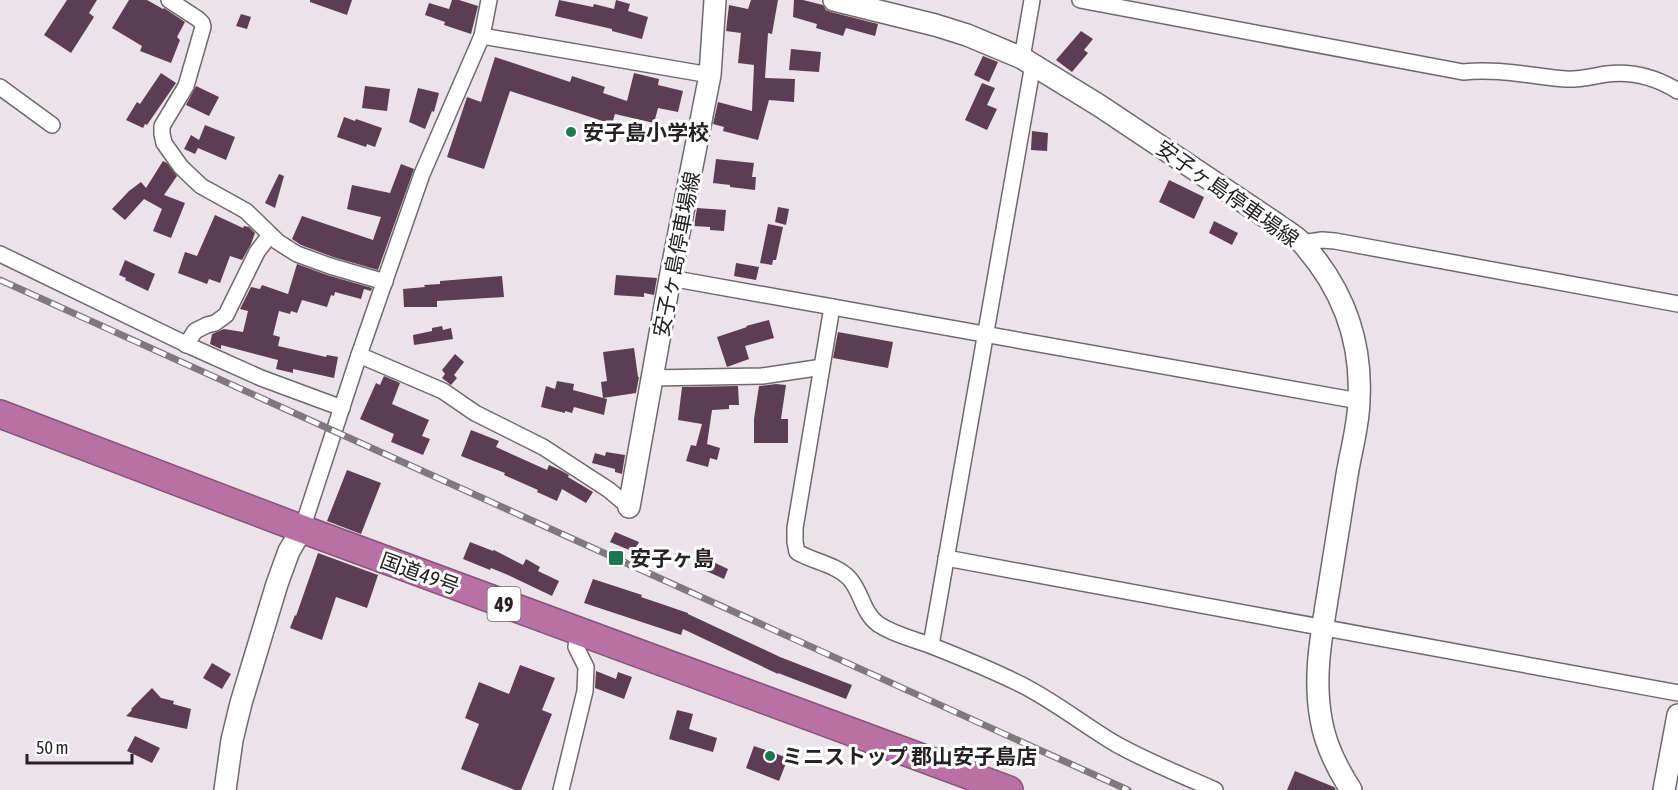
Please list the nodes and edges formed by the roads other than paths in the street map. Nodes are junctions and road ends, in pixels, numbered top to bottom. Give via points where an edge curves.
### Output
1 (169, 0) edge
2 (489, 0) edge
3 (715, 0) edge
4 (834, 0) edge
5 (1032, 0) edge
6 (1080, 0) edge
7 (482, 36) junction
8 (1028, 61) junction
9 (710, 75) junction
10 (0, 87) edge
11 (1678, 91) edge
12 (52, 125) dead end
13 (270, 235) junction
14 (1302, 243) junction
15 (0, 254) edge
16 (670, 278) junction
17 (385, 282) junction
18 (1678, 304) edge
19 (832, 307) junction
20 (986, 334) junction
21 (186, 345) junction
22 (359, 356) junction
23 (822, 369) junction
24 (652, 378) junction
25 (1359, 401) junction
26 (342, 408) junction
27 (0, 414) edge
28 (629, 507) joint
29 (302, 529) junction
30 (946, 558) junction
31 (1323, 627) junction
32 (578, 632) junction
33 (931, 645) junction
34 (1678, 693) edge
35 (1678, 715) edge
36 (225, 790) edge
37 (561, 790) edge
38 (1009, 790) edge
39 (1215, 790) edge
40 (1351, 790) edge
41 (1664, 790) edge

1 - 13 street via 201,21 203,29 186,86 163,122 164,143 201,186 246,211
2 - 7 street
3 - 9 main road, 安子ヶ島停車場線
4 - 8 main road, 安子ヶ島停車場線 via 967,34
5 - 8 street
6 - 11 street via 1462,72 1494,71 1567,79 1631,74
7 - 9 street
7 - 17 street via 422,174
8 - 14 main road, 安子ヶ島停車場線 via 1189,164
8 - 20 street
9 - 16 main road, 安子ヶ島停車場線
10 - 12 street
13 - 17 street via 297,254
13 - 21 street via 257,252 226,315 195,331
14 - 18 street via 1335,241
14 - 25 main road, 安子ヶ島停車場線 via 1331,281 1347,313 1357,351
15 - 21 street
16 - 19 street
16 - 24 main road, 安子ヶ島停車場線
17 - 22 street
19 - 20 street
19 - 23 street
20 - 25 street
20 - 30 street
21 - 26 street
22 - 26 street
22 - 28 street via 443,392 543,447
23 - 24 street via 762,376
23 - 33 street via 795,528 797,552 844,573 879,625
24 - 28 main road, 安子ヶ島停車場線
25 - 31 main road, 安子ヶ島停車場線
26 - 29 street
27 - 29 highway, 国道49号 / 49
29 - 32 highway, 国道49号 / 49
29 - 36 main road via 277,584 241,703
30 - 31 street
30 - 33 street
31 - 34 street
31 - 40 main road, 安子ヶ島停車場線 via 1317,674 1321,720 1333,756
32 - 37 street via 576,646 586,667 585,691
32 - 38 highway, 国道49号 / 49
33 - 39 street via 1016,682 1115,743
35 - 41 main road

